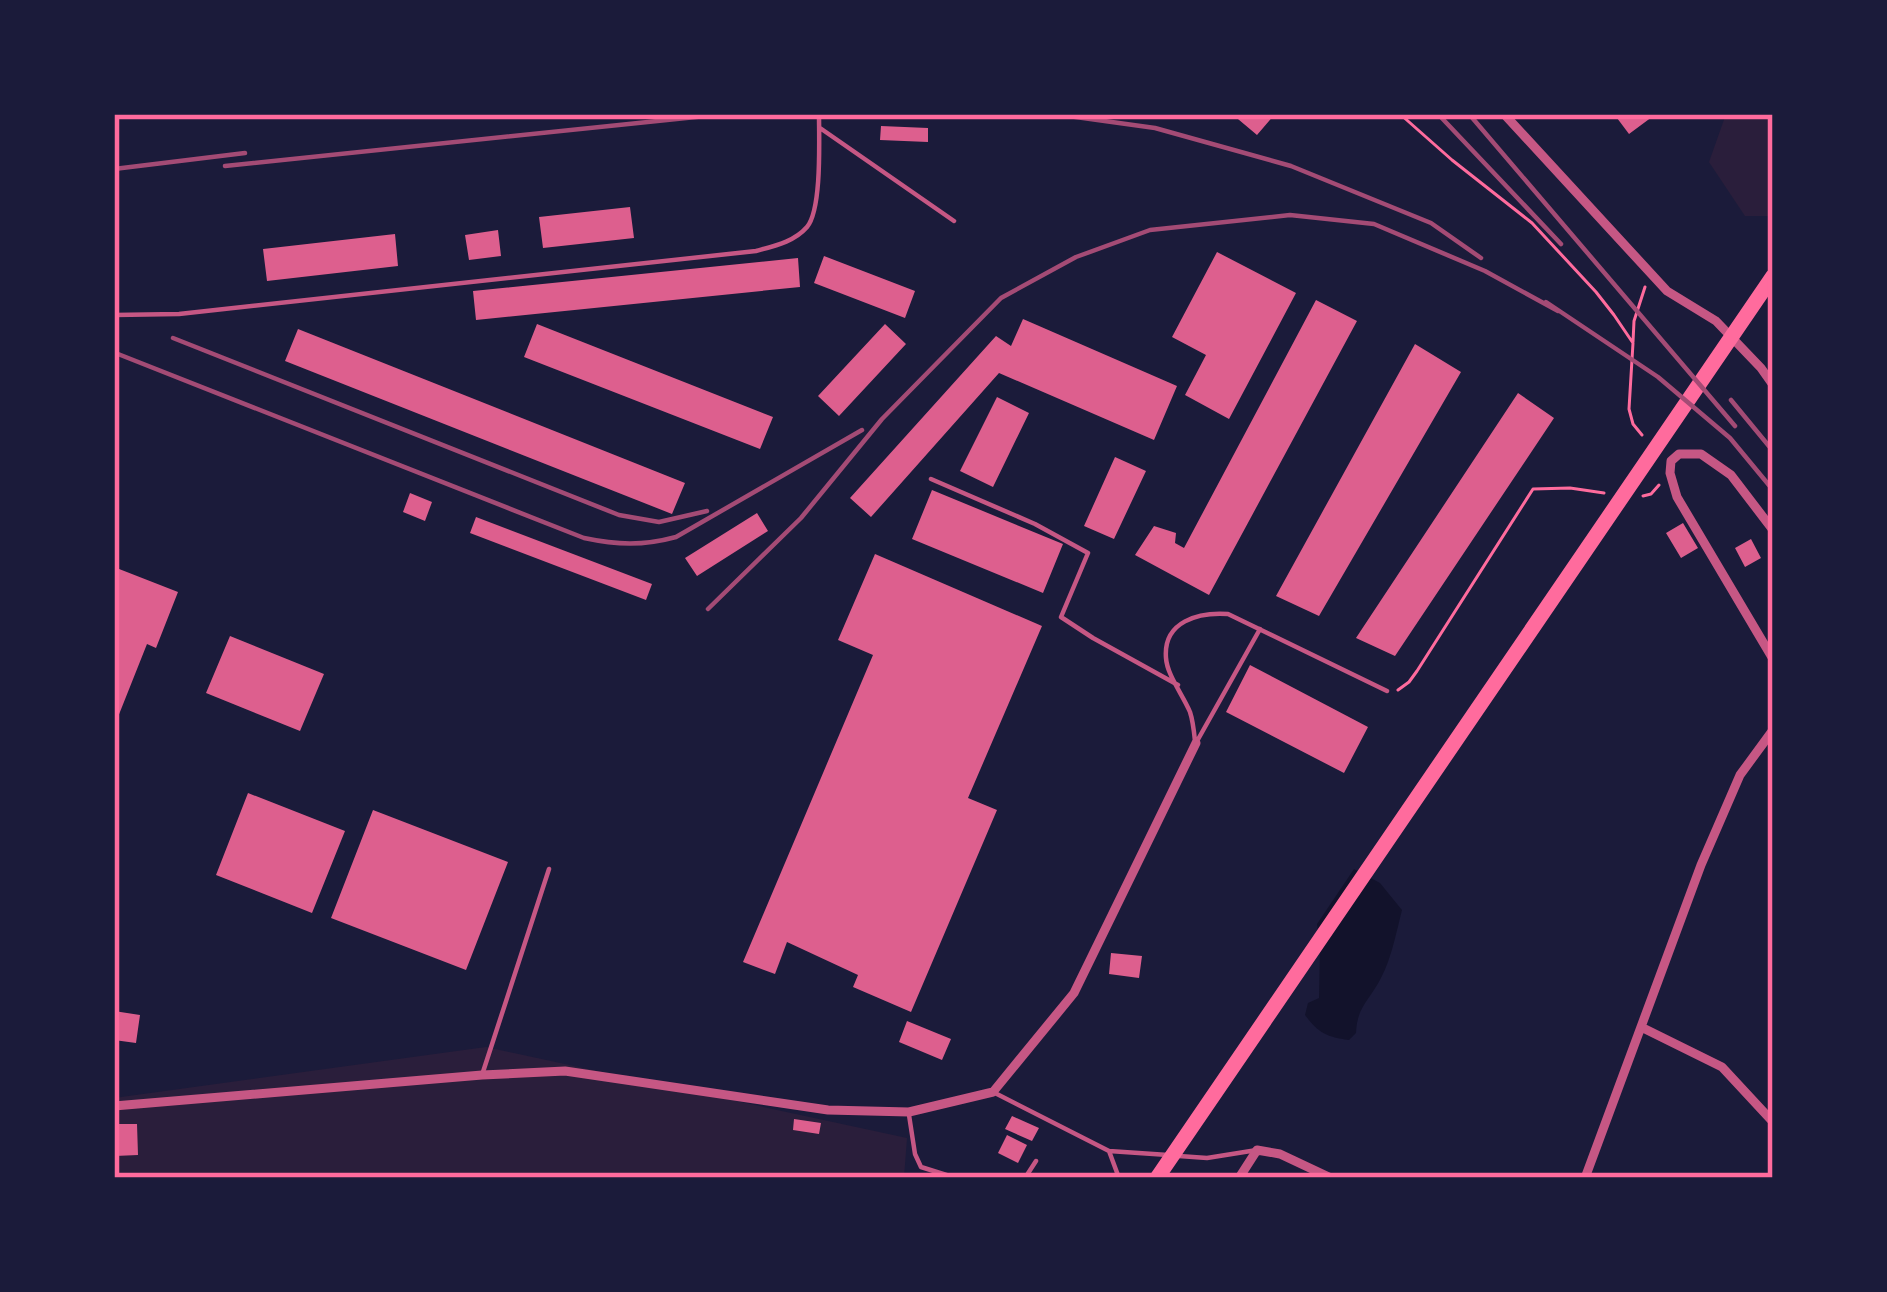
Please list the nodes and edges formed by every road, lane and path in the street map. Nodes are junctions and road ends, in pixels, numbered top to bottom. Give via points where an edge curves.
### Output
1 (819, 114) edge
2 (1400, 114) edge
3 (1504, 114) edge
4 (819, 128) junction
5 (954, 221) dead end
6 (1651, 273) junction
7 (1773, 276) edge
8 (114, 315) edge
9 (1633, 343) junction
10 (1773, 385) edge
11 (1646, 440) dead end
12 (1670, 473) junction
13 (931, 479) dead end
14 (1606, 494) dead end
15 (1636, 498) dead end
16 (1773, 530) edge
17 (1260, 629) junction
18 (1773, 659) edge
19 (1178, 685) junction
20 (1387, 691) joint
21 (1773, 730) edge
22 (1196, 743) junction
23 (549, 869) dead end
24 (1641, 1027) junction
25 (482, 1075) junction
26 (993, 1092) junction
27 (114, 1106) edge
28 (909, 1112) junction
29 (1773, 1123) edge
30 (1257, 1150) junction
31 (1109, 1151) junction
32 (1036, 1161) dead end
33 (956, 1178) edge
34 (1025, 1178) edge
35 (1118, 1178) edge
36 (1157, 1178) edge
37 (1239, 1178) edge
38 (1331, 1178) edge
39 (1585, 1178) edge

1 - 4 lane
2 - 9 path via 1532,224
3 - 6 street
4 - 5 lane
4 - 8 lane via 811,223 756,251
6 - 9 path
6 - 10 street via 1716,321
7 - 36 highway
9 - 11 path via 1629,409
12 - 15 path
12 - 16 street via 1679,454 1701,454 1731,475
12 - 18 street
13 - 19 lane via 1088,553 1061,617
14 - 20 path via 1533,489 1417,671
17 - 19 lane via 1228,614 1202,613 1178,625 1166,661
17 - 20 lane
17 - 22 lane
19 - 22 lane
21 - 24 street via 1740,775
22 - 26 street via 1074,993
23 - 25 lane
24 - 29 street via 1722,1067
24 - 39 street
25 - 27 street
25 - 28 street via 565,1071 828,1110
26 - 28 street
26 - 31 lane
28 - 33 lane via 921,1167
30 - 31 lane via 1208,1158
30 - 37 street
30 - 38 street
31 - 35 lane
32 - 34 lane

